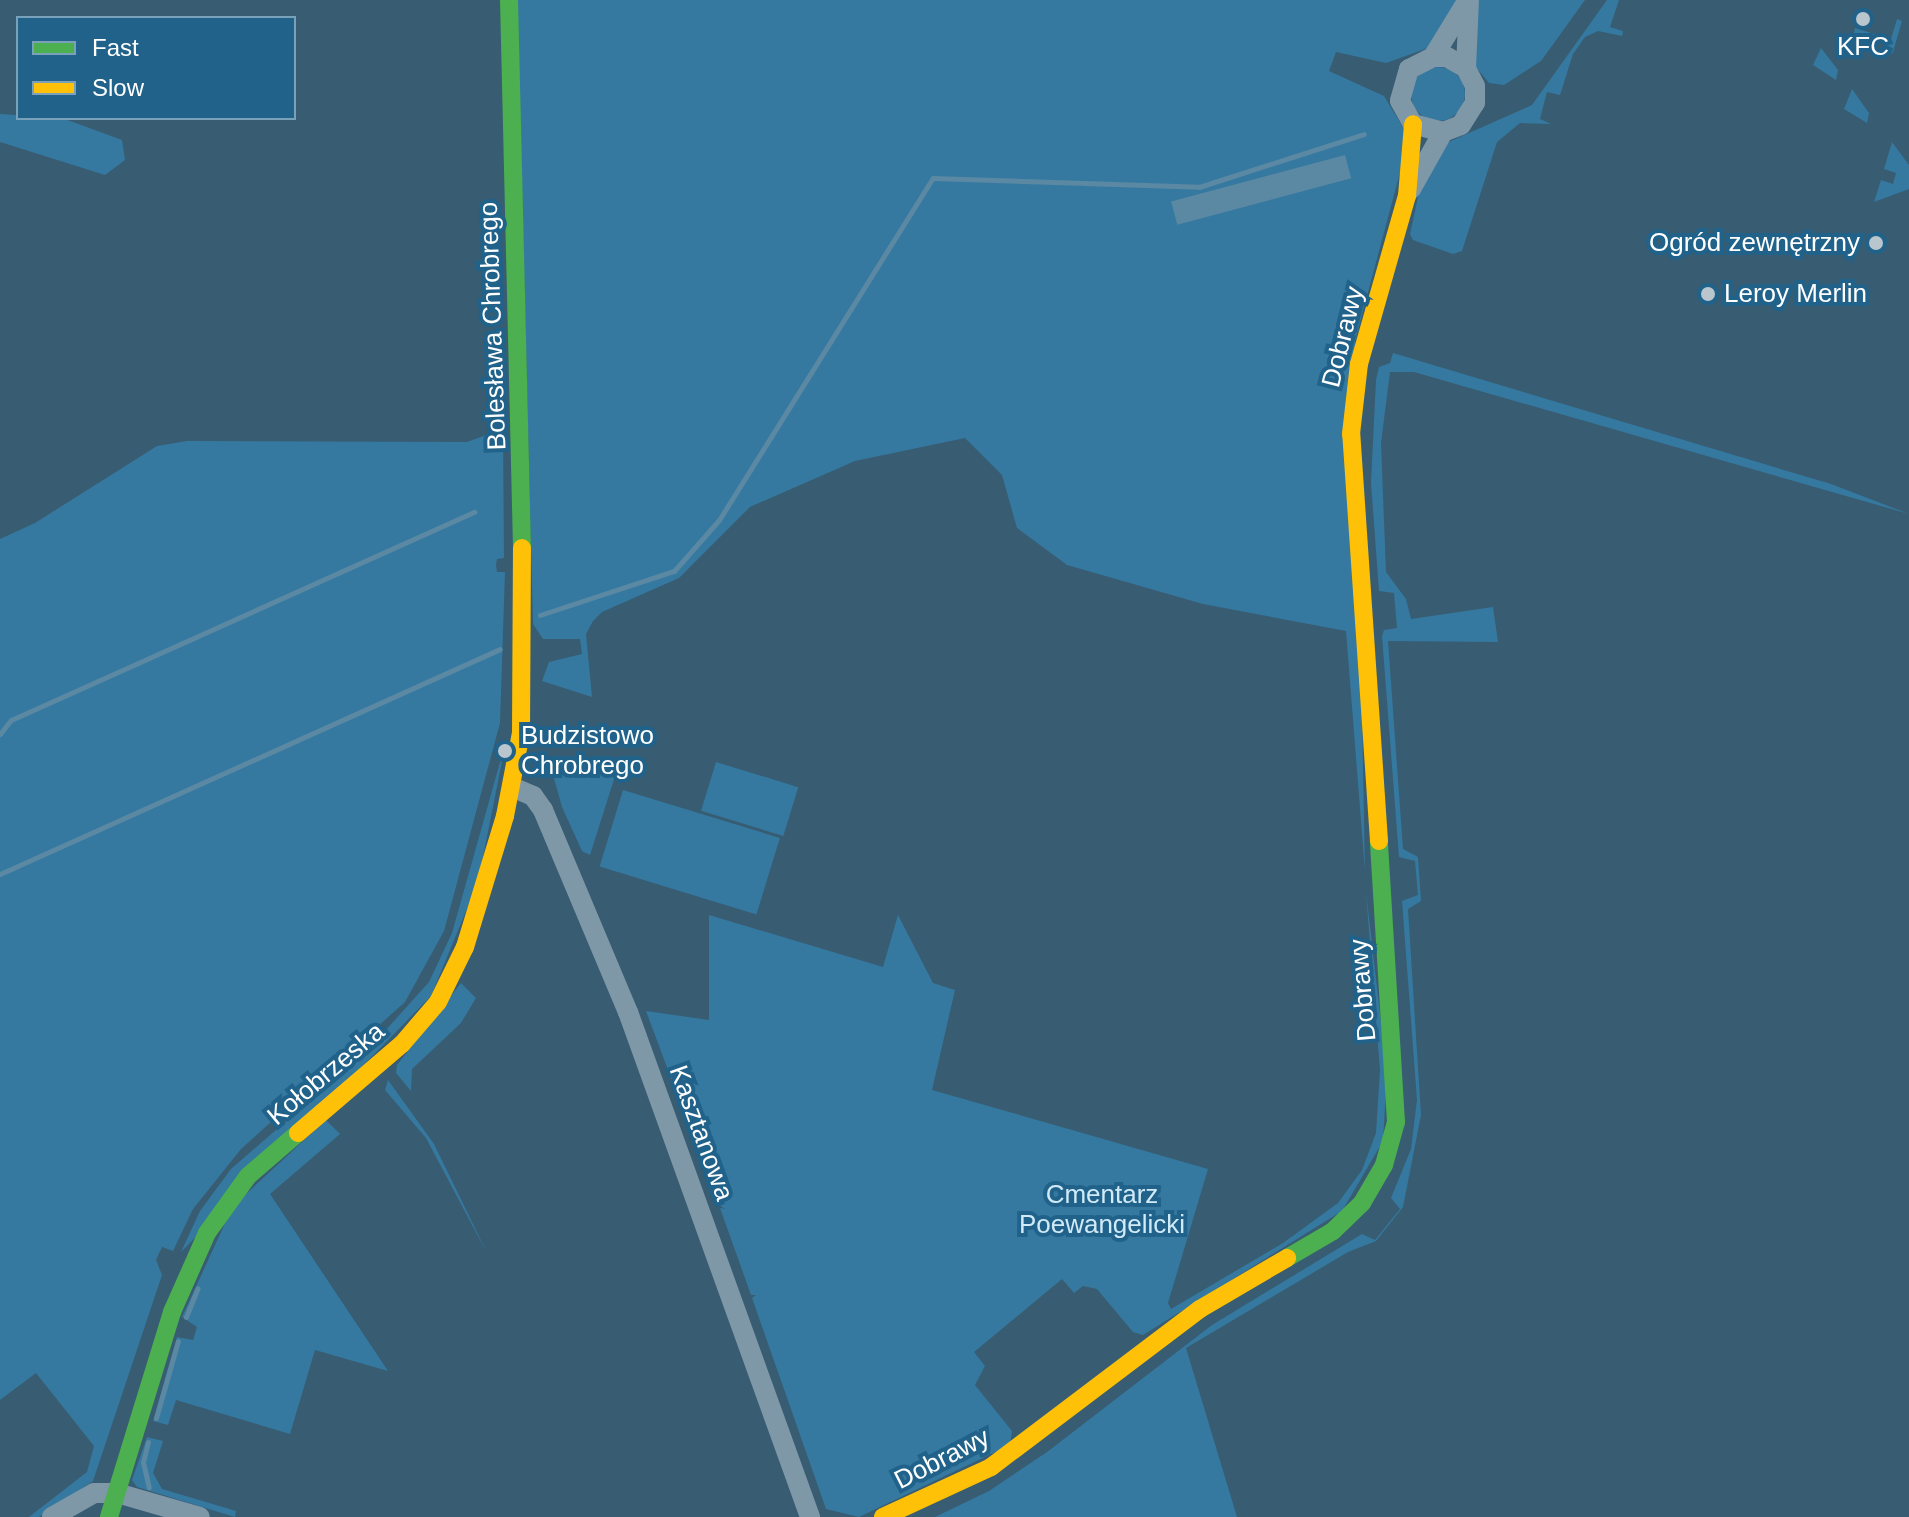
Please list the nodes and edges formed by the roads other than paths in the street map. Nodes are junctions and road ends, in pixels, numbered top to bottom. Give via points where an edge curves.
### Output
1 (509, 0) edge
2 (1468, 0) edge
3 (1433, 57) junction
4 (1466, 68) junction
5 (1413, 124) junction
6 (1443, 132) junction
7 (1407, 196) junction
8 (525, 652) joint
9 (512, 787) junction
10 (117, 1493) junction
11 (52, 1517) edge
12 (109, 1517) edge
13 (200, 1517) edge
14 (810, 1517) edge
15 (883, 1517) edge

1 - 8 street, Bolesława Chrobrego
2 - 3 street, Dobrawy
2 - 4 street, Dobrawy
3 - 4 street via 1447,57
3 - 5 street, Dobrawy via 1416,63 1402,81 1400,101
4 - 6 street, Dobrawy via 1475,86 1475,103 1461,125
5 - 6 street
5 - 7 street, Dobrawy
6 - 7 street, Dobrawy
7 - 15 street, Dobrawy via 1359,364 1351,434 1396,1079 1396,1122 1384,1165 1362,1203 1333,1231 1200,1309 991,1467
8 - 9 street, Kołobrzeska
9 - 10 street, Kołobrzeska via 472,928 438,1002 402,1044 248,1176 207,1233 172,1312
9 - 14 street, Kasztanowa via 533,796 543,810 628,1012
10 - 11 street via 94,1493
10 - 12 street, Kołobrzeska
10 - 13 street

